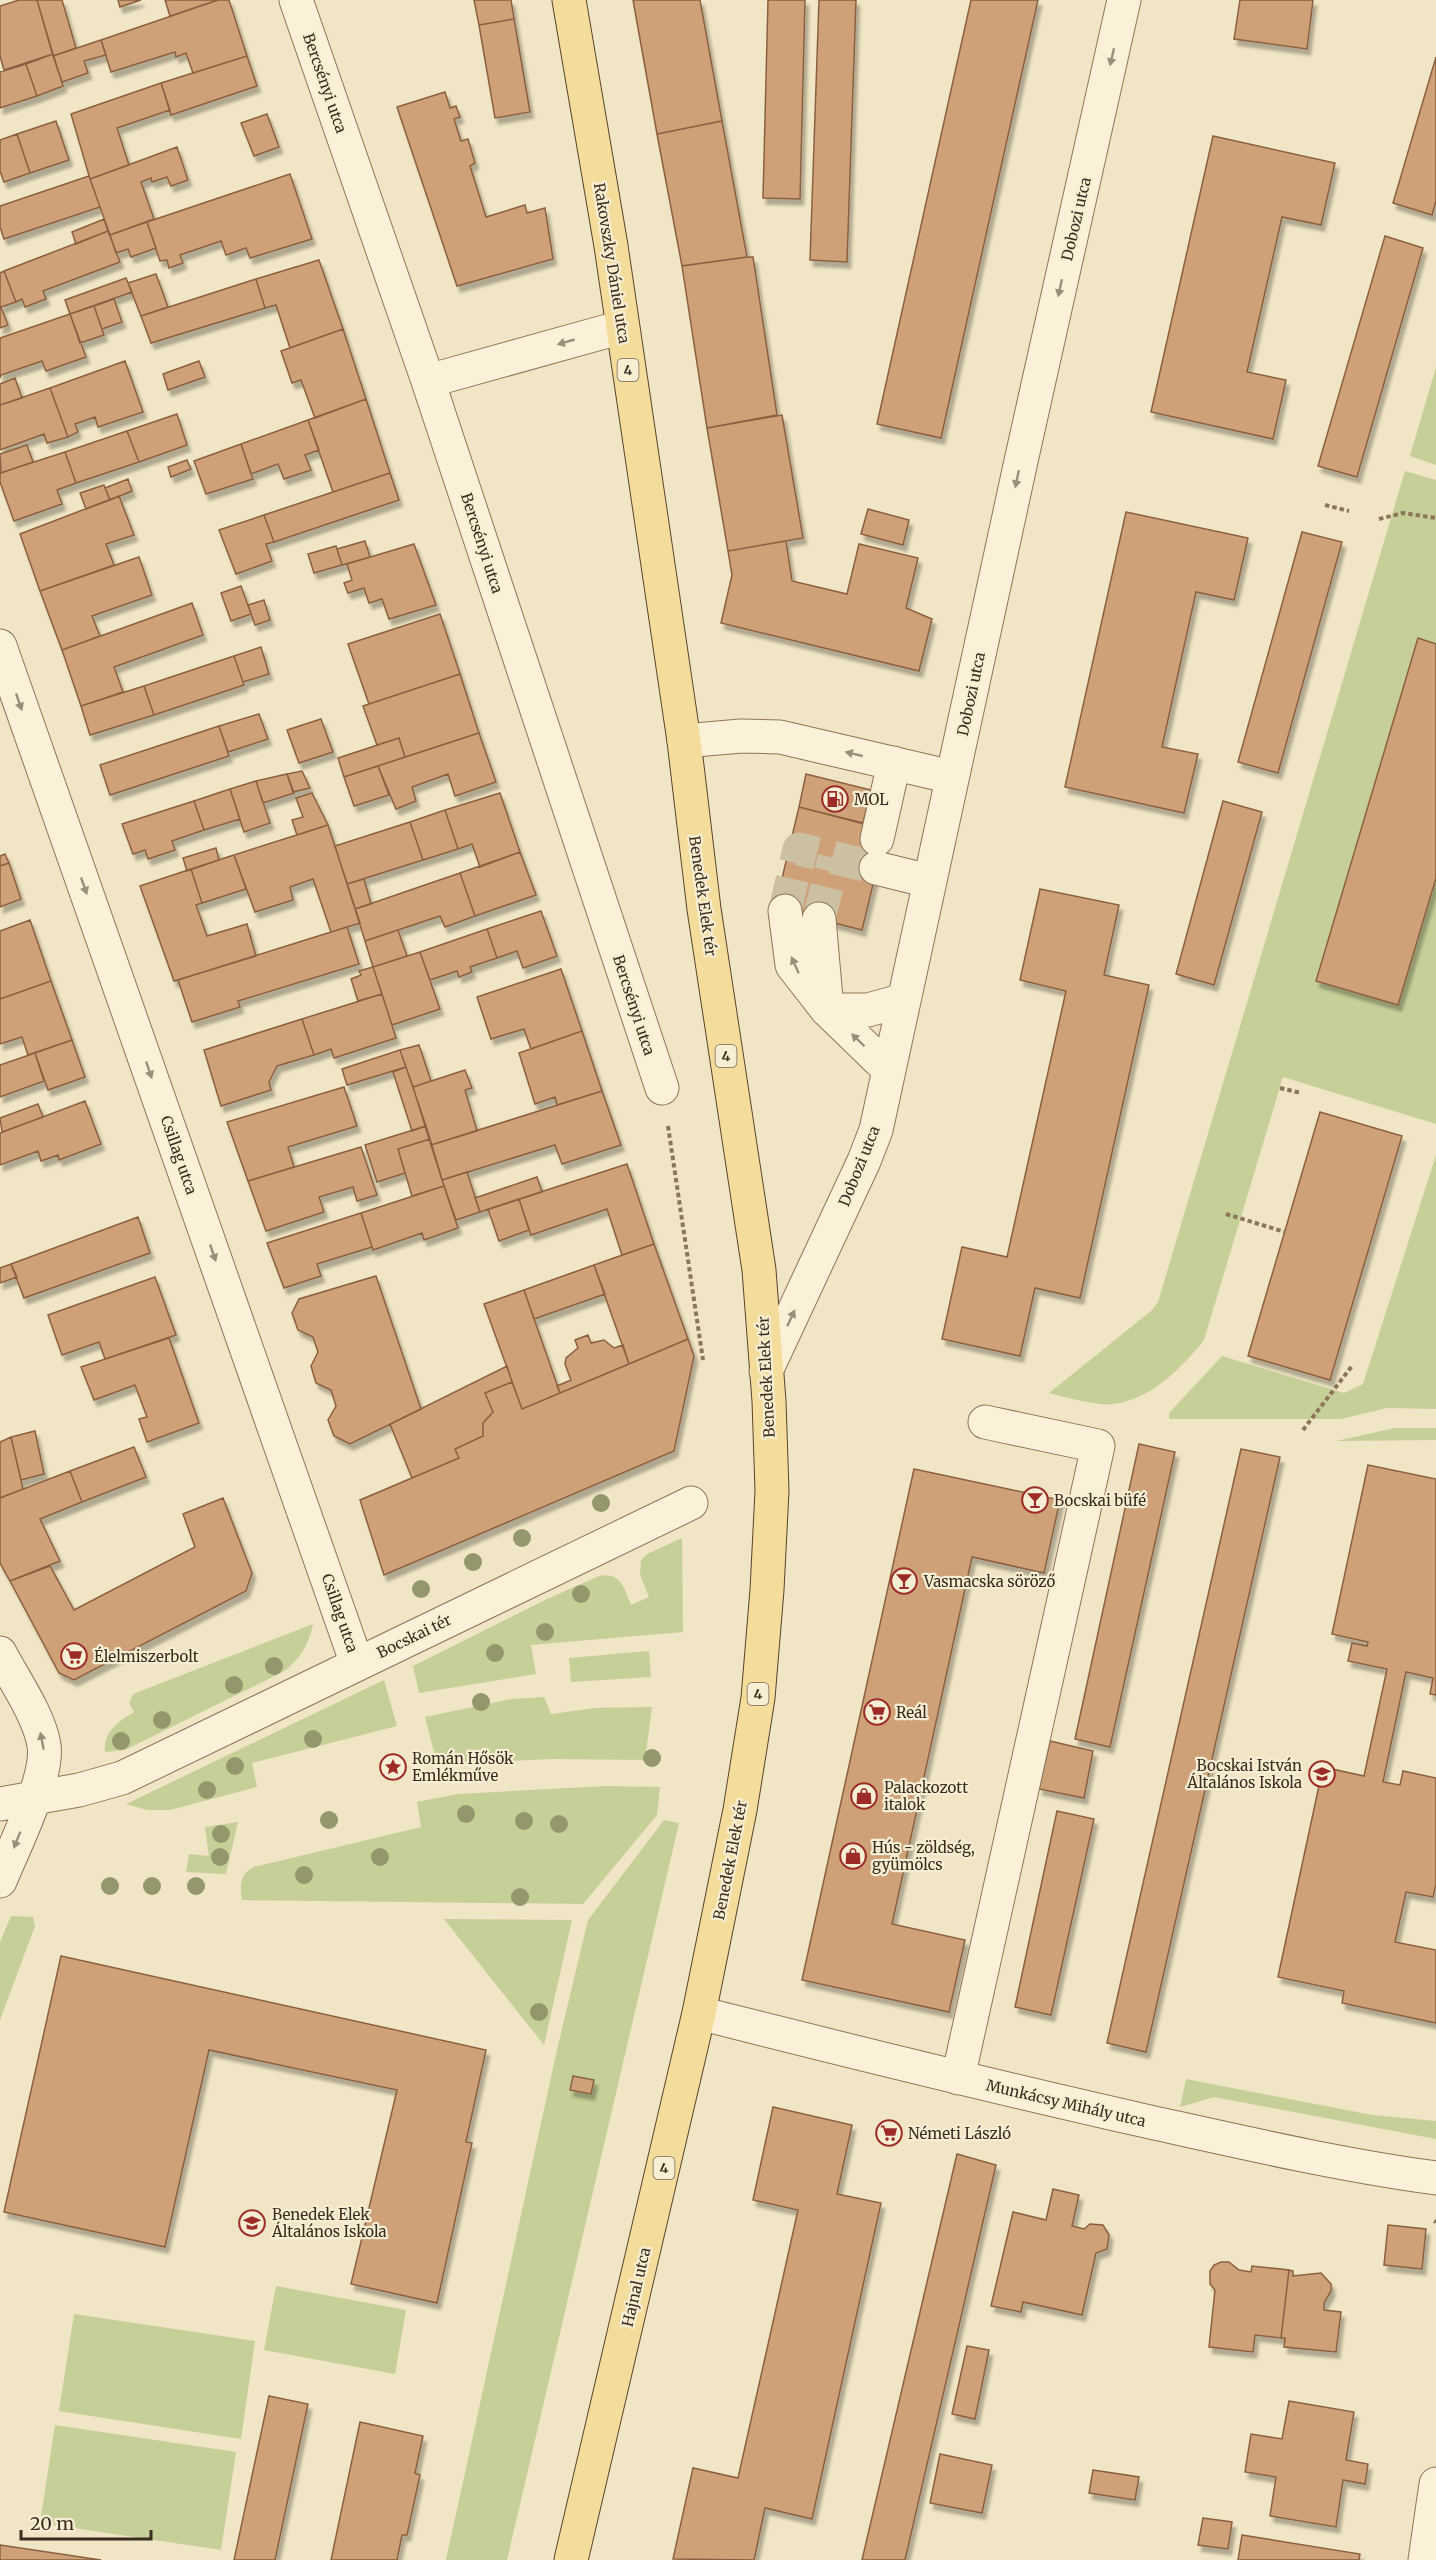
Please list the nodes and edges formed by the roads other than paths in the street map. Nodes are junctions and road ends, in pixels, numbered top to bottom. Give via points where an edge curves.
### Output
1 (297, 0) edge
2 (569, 0) edge
3 (1124, 0) edge
4 (622, 327) junction
5 (428, 381) junction
6 (0, 646) edge
7 (684, 741) junction
8 (894, 764) junction
9 (952, 777) junction
10 (929, 881) junction
11 (785, 911) tunnel mouth
12 (819, 919) tunnel mouth
13 (904, 1000) junction
14 (827, 1010) junction
15 (889, 1070) junction
16 (662, 1088) road end
17 (766, 1371) junction
18 (986, 1422) dead end
19 (691, 1503) dead end
20 (0, 1653) edge
21 (357, 1664) junction
22 (34, 1798) junction
23 (0, 1804) edge
24 (0, 1881) edge
25 (699, 2013) junction
26 (958, 2078) junction
27 (1436, 2178) edge
28 (1436, 2484) edge
29 (571, 2560) edge
30 (1425, 2560) edge

1 - 5 street, Bercsényi utca
2 - 4 main road, Rakovszky Dániel utca / 4
3 -> 9 street, Dobozi utca
4 -> 5 street
4 - 7 main road, Rakovszky Dániel utca / 4
5 - 16 street, Bercsényi utca
6 -> 21 street, Csillag utca
8 -> 7 street via 780,737
7 - 17 main road, Benedek Elek tér / 4 via 704,909 759,1270
8 - 9 street
8 - 10 street via 877,854
9 - 10 street, Dobozi utca
10 - 13 street, Dobozi utca
14 -> 11 street via 792,965
12 - 14 street
13 - 14 street via 868,1010
13 - 15 street, Dobozi utca
15 -> 14 street
17 -> 15 street, Dobozi utca via 864,1161 876,1130
17 - 25 main road, Benedek Elek tér / 4 via 772,1491 758,1698
18 - 26 street via 1098,1446
19 - 21 street, Bocskai tér
22 -> 20 street via 43,1765 43,1740
21 - 22 street, Bocskai tér via 122,1778
22 - 23 street, Bocskai tér
22 -> 24 street
25 - 26 street, Munkácsy Mihály utca
25 - 29 main road, Hajnal utca / 4
26 - 27 street, Munkácsy Mihály utca via 1279,2150
28 - 30 street

